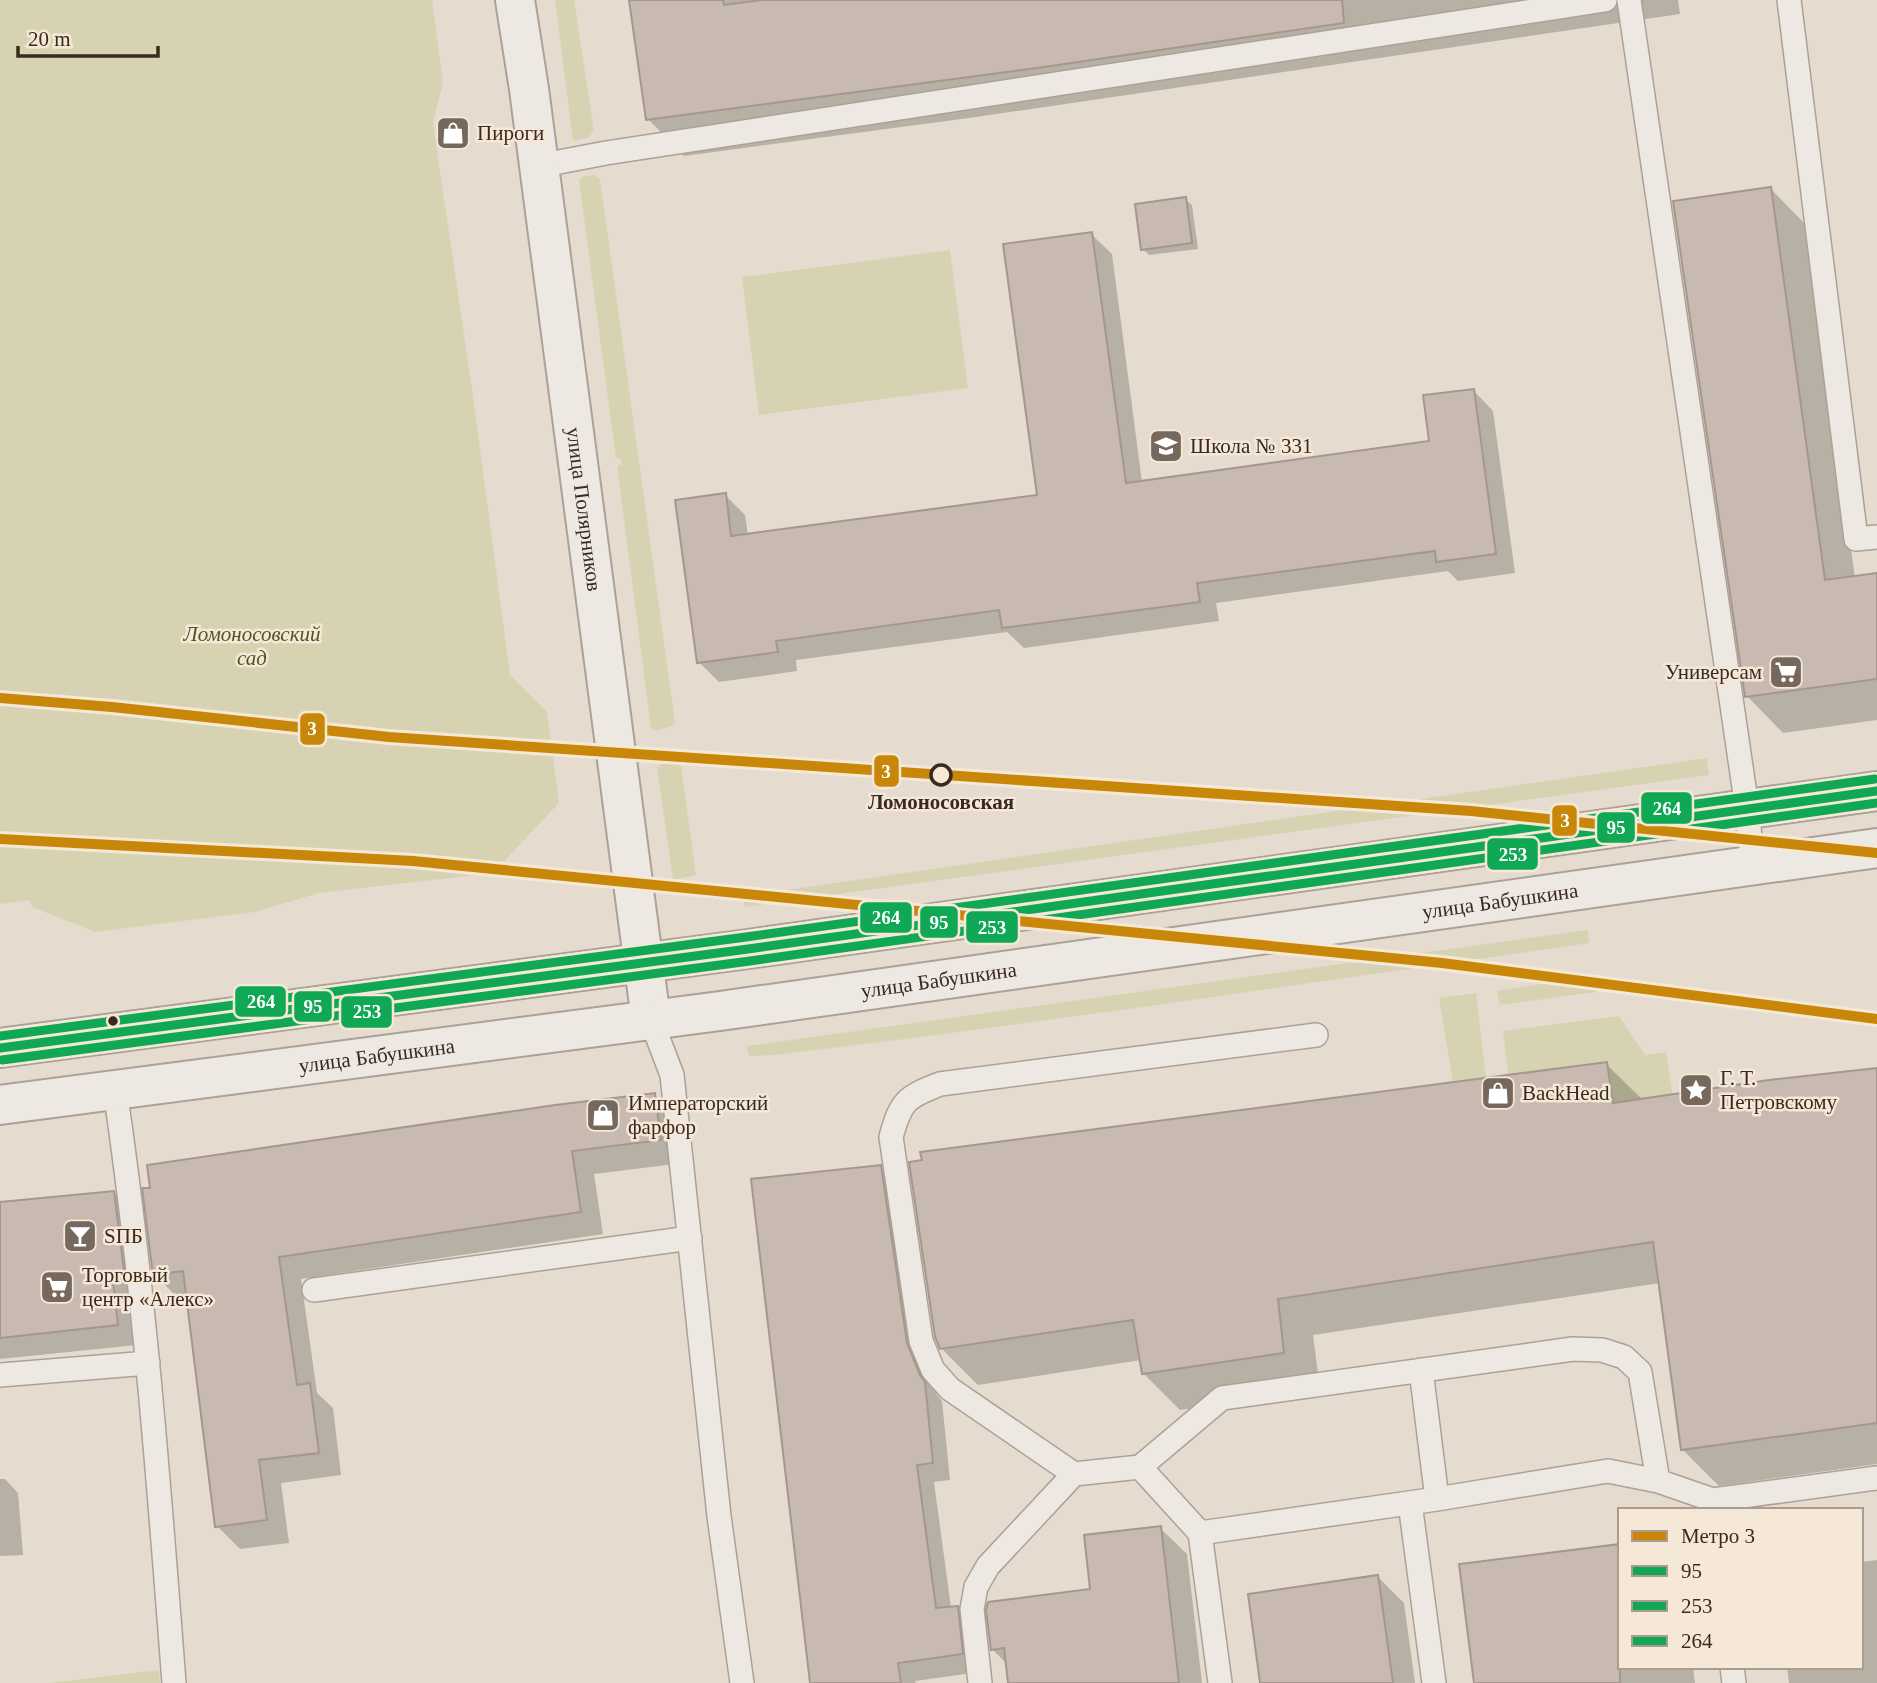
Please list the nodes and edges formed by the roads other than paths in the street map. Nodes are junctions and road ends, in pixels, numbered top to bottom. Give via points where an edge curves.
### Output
1 (515, 0) edge
2 (1605, 0) edge
3 (1629, 0) edge
4 (1789, 0) edge
5 (538, 166) junction
6 (1877, 537) edge
7 (1877, 791) edge
8 (1747, 808) junction
9 (1877, 848) edge
10 (1753, 865) junction
11 (643, 962) junction
12 (651, 1020) junction
13 (1316, 1035) dead end
14 (0, 1048) edge
15 (115, 1090) junction
16 (0, 1105) edge
17 (690, 1238) junction
18 (314, 1290) dead end
19 (148, 1363) junction
20 (1421, 1370) junction
21 (0, 1376) edge
22 (1140, 1467) junction
23 (1074, 1474) junction
24 (1877, 1478) edge
25 (1658, 1481) junction
26 (1437, 1499) junction
27 (1410, 1503) junction
28 (1713, 1505) edge
29 (1200, 1533) junction
30 (174, 1683) edge
31 (742, 1683) edge
32 (981, 1683) edge
33 (1220, 1683) edge
34 (1434, 1683) edge

1 - 5 street, улица Полярников
2 - 5 lane
3 - 8 lane
4 - 6 lane via 1856,539
5 - 11 street, улица Полярников
7 - 8 street
8 - 10 lane
8 - 11 street
9 - 10 street, улица Бабушкина
10 - 12 street, улица Бабушкина
11 - 12 street, улица Полярников
11 - 14 street
12 - 15 street, улица Бабушкина
12 - 17 lane via 672,1075
13 - 23 lane via 940,1084 914,1094 898,1110 891,1137 921,1341 933,1370 950,1389
15 - 16 street, улица Бабушкина
15 - 19 lane
17 - 18 lane
17 - 31 lane
19 - 21 lane
19 - 30 lane
20 - 22 lane via 1222,1398
20 - 25 lane via 1573,1349 1602,1350 1624,1357 1640,1372
20 - 26 lane
22 - 23 lane
22 - 29 lane
23 - 32 lane via 988,1566 976,1587 972,1609
24 - 28 lane
25 - 26 lane via 1608,1471
25 - 28 lane
26 - 27 lane
27 - 29 lane
27 - 34 lane
29 - 33 lane

